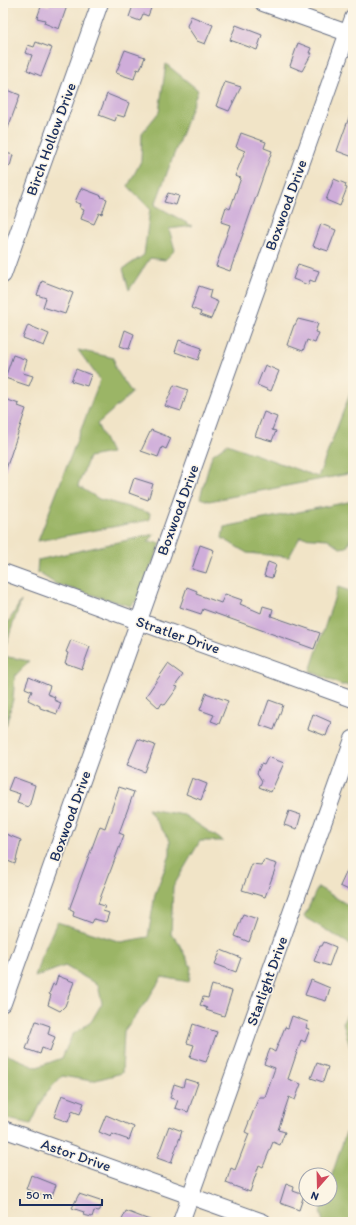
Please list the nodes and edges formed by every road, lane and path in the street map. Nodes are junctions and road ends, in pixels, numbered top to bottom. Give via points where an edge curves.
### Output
1 (100, 3) edge
2 (263, 3) edge
3 (353, 18) edge
4 (350, 34) edge
5 (3, 275) edge
6 (3, 572) edge
7 (138, 622) junction
8 (353, 698) edge
9 (353, 740) edge
10 (3, 1003) edge
11 (3, 1129) edge
12 (190, 1195) junction
13 (181, 1222) edge
14 (263, 1222) edge

1 - 5 street, Birch Hollow Drive
2 - 4 street
3 - 4 street, Boxwood Drive
4 - 7 street, Boxwood Drive
6 - 7 street, Stratler Drive
7 - 8 street, Stratler Drive
7 - 10 street, Boxwood Drive
9 - 12 street, Starlight Drive
11 - 12 street, Astor Drive
12 - 13 street, Starlight Drive
12 - 14 street, Astor Drive

